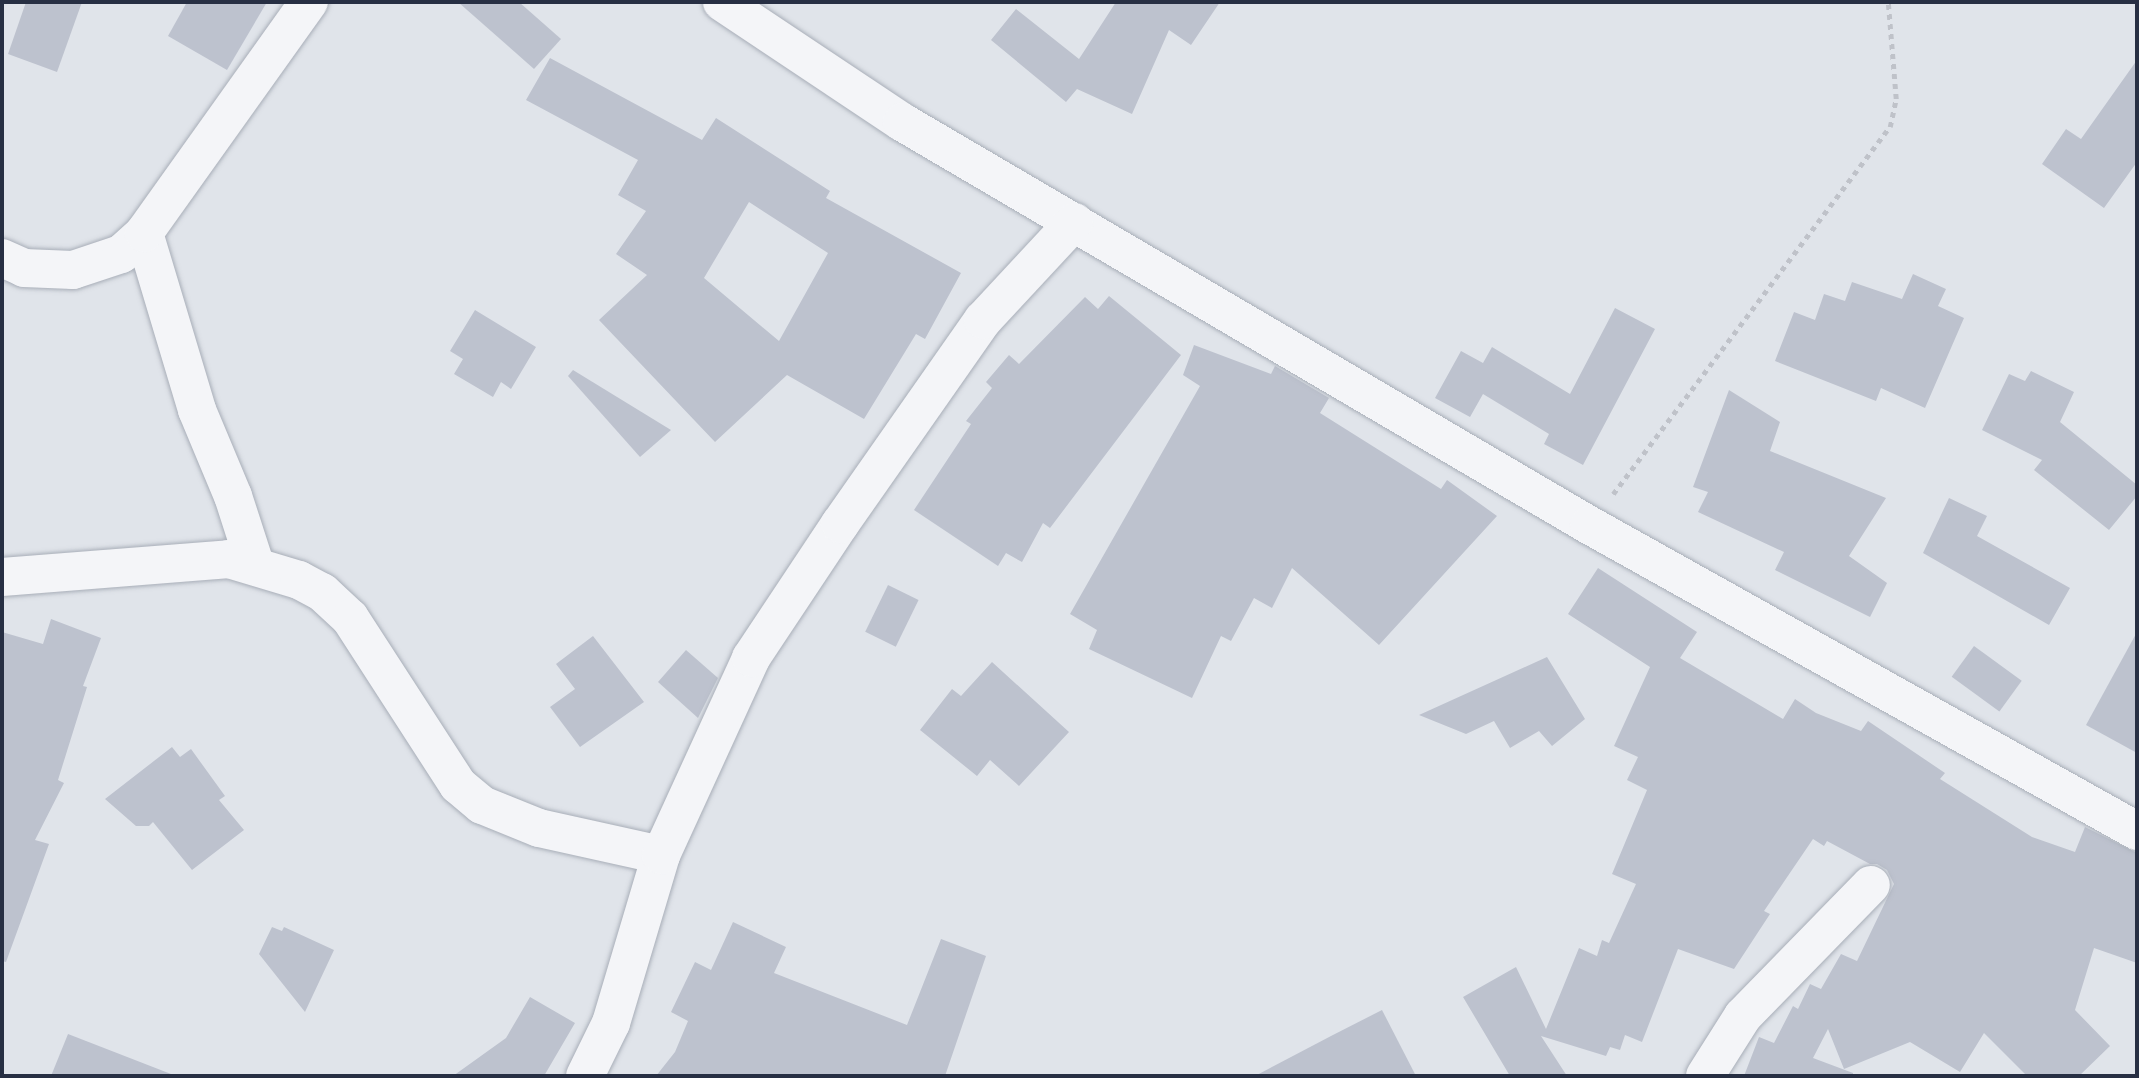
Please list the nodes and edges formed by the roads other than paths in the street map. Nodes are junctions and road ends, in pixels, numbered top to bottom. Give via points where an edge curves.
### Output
1 (309, 2) edge
2 (722, 2) edge
3 (1074, 222) junction
4 (144, 233) junction
5 (2, 258) edge
6 (255, 564) junction
7 (2, 576) edge
8 (2137, 831) edge
9 (661, 855) junction
10 (1871, 886) dead end
11 (585, 1076) edge
12 (1705, 1076) edge

1 - 4 street
2 - 3 street via 902,122
3 - 8 street via 1589,525
3 - 9 street via 983,320 751,658
4 - 5 street via 121,254 72,270 24,268
4 - 6 street via 197,410
6 - 7 street via 194,559
6 - 9 street via 322,592 350,618 458,785 482,805 539,828
9 - 11 street via 611,1023
10 - 12 street via 1743,1016

